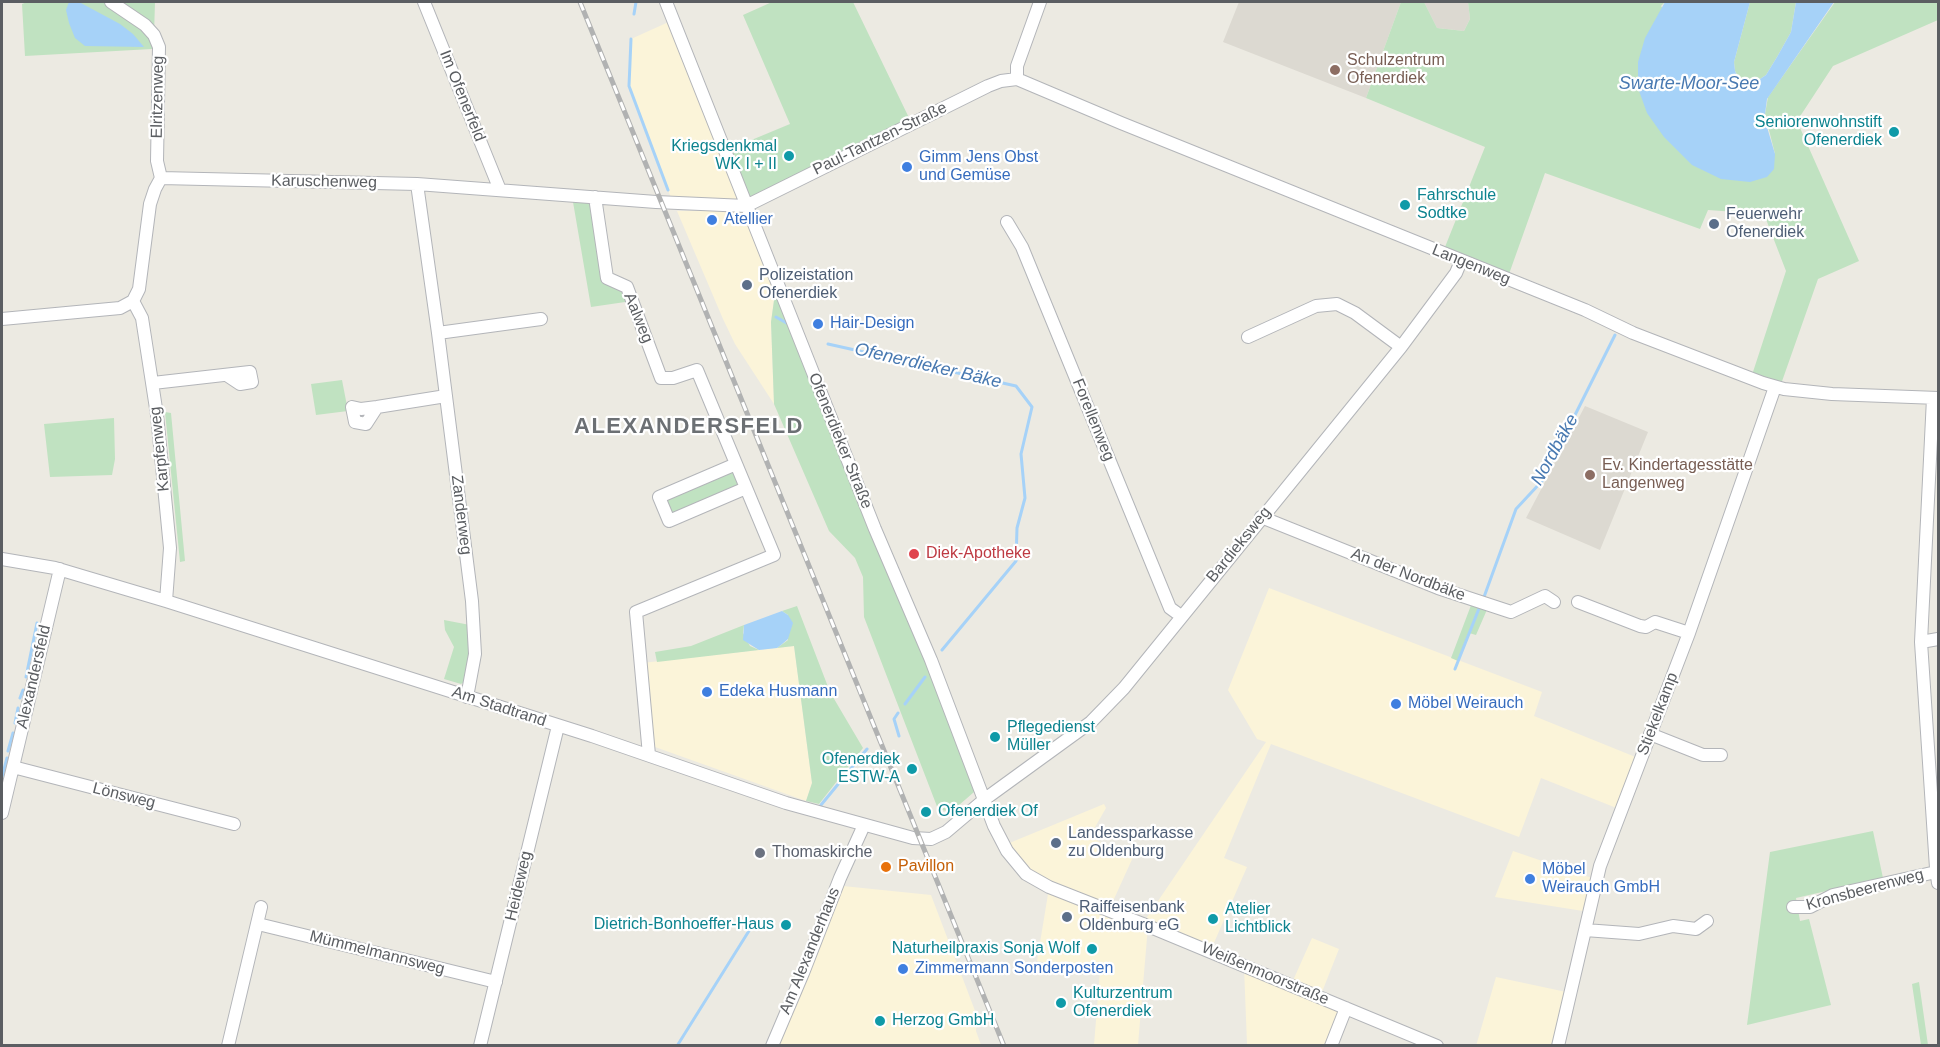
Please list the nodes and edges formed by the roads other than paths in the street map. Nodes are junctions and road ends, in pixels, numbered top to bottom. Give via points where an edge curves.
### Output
1 (111, 2) edge
2 (424, 2) edge
3 (666, 2) edge
4 (1040, 2) edge
5 (1017, 79) junction
6 (161, 178) junction
7 (417, 184) junction
8 (500, 190) junction
9 (595, 197) junction
10 (746, 206) junction
11 (1007, 222) dead end
12 (1461, 261) junction
13 (133, 301) junction
14 (2, 319) edge
15 (541, 320) dead end
16 (438, 333) junction
17 (1248, 337) dead end
18 (1401, 347) junction
19 (228, 375) dead end
20 (153, 383) junction
21 (1774, 387) junction
22 (446, 396) junction
23 (1936, 398) edge
24 (378, 407) dead end
25 (736, 464) junction
26 (746, 488) junction
27 (1261, 518) junction
28 (2, 559) edge
29 (60, 569) junction
30 (166, 601) junction
31 (1554, 602) dead end
32 (1578, 602) dead end
33 (1181, 616) junction
34 (1689, 633) junction
35 (1938, 639) edge
36 (1921, 642) junction
37 (467, 697) junction
38 (558, 726) junction
39 (1650, 734) junction
40 (649, 755) junction
41 (1721, 755) dead end
42 (13, 767) junction
43 (5, 784) edge
44 (985, 799) junction
45 (1935, 806) edge
46 (2, 813) edge
47 (234, 824) dead end
48 (864, 825) junction
49 (1026, 874) joint
50 (1937, 877) edge
51 (1793, 907) dead end
52 (261, 908) dead end
53 (1707, 921) dead end
54 (258, 924) junction
55 (1585, 930) junction
56 (496, 982) junction
57 (1346, 1008) junction
58 (228, 1046) edge
59 (480, 1046) edge
60 (772, 1046) edge
61 (1331, 1046) edge
62 (1437, 1046) edge
63 (1558, 1046) edge

1 - 6 street, Elritzenweg via 145,25 159,47 157,161
2 - 8 street, Im Ofenerfeld
3 - 10 street, Ofenerdieker Straße
4 - 5 street via 1017,66
5 - 10 street, Paul-Tantzen-Straße via 988,86
5 - 12 street, Langenweg
6 - 7 street, Karuschenweg
6 - 13 street via 150,204 139,289
7 - 8 street, Karuschenweg
7 - 16 street, Zanderweg
8 - 9 street, Karuschenweg
9 - 10 street, Karuschenweg
9 - 25 street, Aalweg via 607,278 627,287 661,378 697,370
10 - 44 street, Ofenerdieker Straße
11 - 33 street, Forellenweg via 1022,247 1170,608
12 - 18 street, Bardieksweg
12 - 21 street, Langenweg
13 - 14 street via 120,308
13 - 20 street, Karpfenweg via 142,318
15 - 16 street
16 - 22 street, Zanderweg
17 - 18 street via 1316,306 1337,304 1356,313
18 - 27 street, Bardieksweg
19 - 20 street
20 - 30 street, Karpfenweg via 170,548
21 - 23 street, Langenweg via 1832,394
21 - 34 street, Stiekelkamp
22 - 24 street
22 - 37 street, Zanderweg via 474,624 475,654
23 - 36 street
25 - 26 street
25 - 26 street via 659,497 669,521
26 - 40 street via 774,555 636,612
27 - 31 street, An der Nordbäke via 1438,588 1511,612 1545,596
27 - 33 street, Bardieksweg
28 - 29 street, Am Stadtrand
29 - 30 street, Am Stadtrand
29 - 42 street, Alexandersfeld
30 - 37 street, Am Stadtrand
32 - 34 street via 1640,626 1655,622
33 - 44 street, Bardieksweg via 1124,688 1091,722
34 - 39 street, Stiekelkamp
35 - 36 street
36 - 45 street
37 - 38 street, Am Stadtrand
38 - 40 street, Am Stadtrand
38 - 56 street, Heideweg
39 - 41 street via 1703,755
39 - 55 street, Stiekelkamp via 1600,866
40 - 48 street, Am Stadtrand via 758,794
42 - 43 street, Alexandersfeld
42 - 47 street, Lönsweg
43 - 46 street, Alexandersfeld
44 - 48 street, Am Stadtrand via 946,832 930,839
44 - 49 street, Ofenerdieker Straße via 1007,851
45 - 50 street
48 - 60 street, Am Alexanderhaus
49 - 57 street, Weißenmoorstraße via 1049,887
50 - 51 street, Kronsbeerenweg via 1833,895 1810,907
52 - 54 street
53 - 55 street via 1696,929 1673,926 1639,934
54 - 56 street, Mümmelmannsweg
54 - 58 street
55 - 63 street, Stiekelkamp
56 - 59 street, Heideweg
57 - 61 street
57 - 62 street, Weißenmoorstraße

